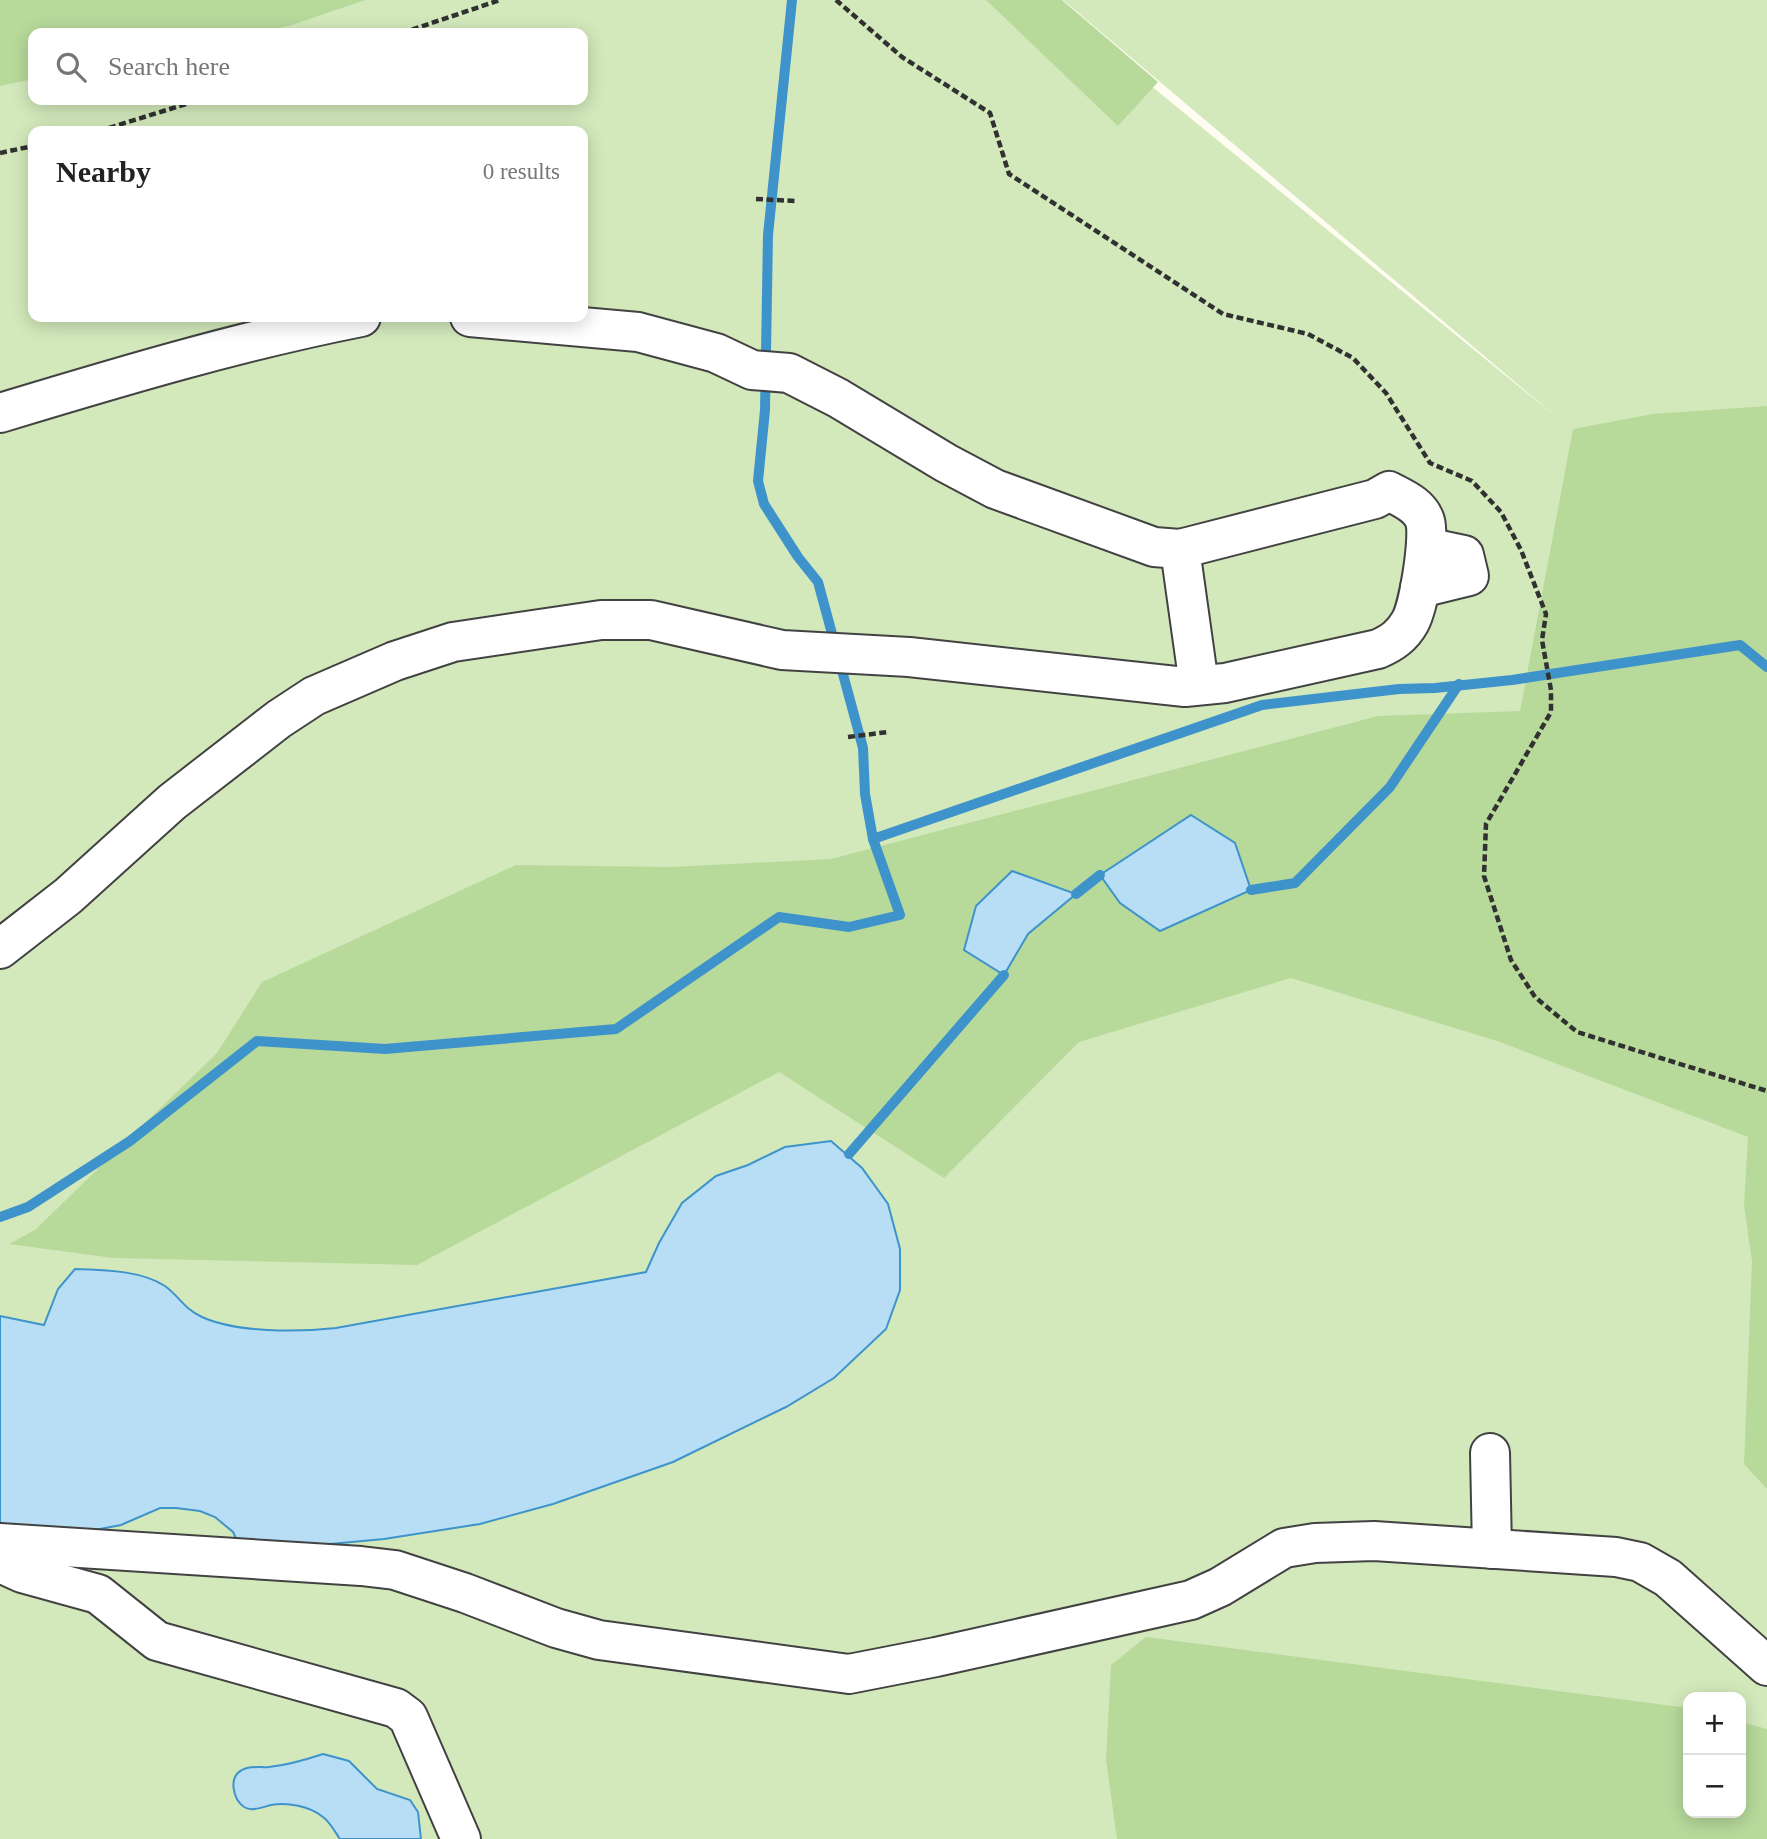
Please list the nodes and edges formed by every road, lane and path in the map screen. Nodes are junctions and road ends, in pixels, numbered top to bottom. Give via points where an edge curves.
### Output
1 (500, 0) edge
2 (836, 0) edge
3 (417, 28) edge
4 (184, 105) edge
5 (115, 126) edge
6 (28, 147) edge
7 (0, 153) edge
8 (756, 199) dead end
9 (795, 201) dead end
10 (335, 322) edge
11 (526, 322) edge
12 (0, 413) edge
13 (1180, 549) junction
14 (1199, 685) junction
15 (888, 732) dead end
16 (848, 737) dead end
17 (0, 949) edge
18 (1767, 1091) edge
19 (1490, 1453) dead end
20 (0, 1543) edge
21 (1492, 1549) junction
22 (0, 1563) edge
23 (1767, 1666) edge
24 (461, 1839) edge

1 - 3 path
2 - 18 path via 902,57 989,113 1009,174 1223,314 1308,334 1353,358 1386,393 1430,463 1472,481 1501,512 1546,614 1542,640 1551,690 1551,712 1486,824 1484,876 1511,960 1535,997 1577,1032
4 - 5 path
6 - 7 path
8 - 9 path
10 - 12 lane via 150,368
11 - 13 lane via 638,332 716,353 752,370 789,373 995,489 1154,547
13 - 14 lane
13 - 14 lane via 1375,499 1389,491 1414,505 1425,521 1420,588 1411,620 1392,643 1225,683
14 - 17 lane via 909,657 782,650 651,620 601,620 453,642 395,660 302,704 172,802 68,896
15 - 16 path
19 - 21 lane
20 - 21 lane via 394,1570 599,1640 849,1674 1191,1600 1284,1548 1374,1541
21 - 23 lane via 1640,1562 1668,1578
22 - 24 lane via 98,1594 157,1641 396,1708 408,1717

